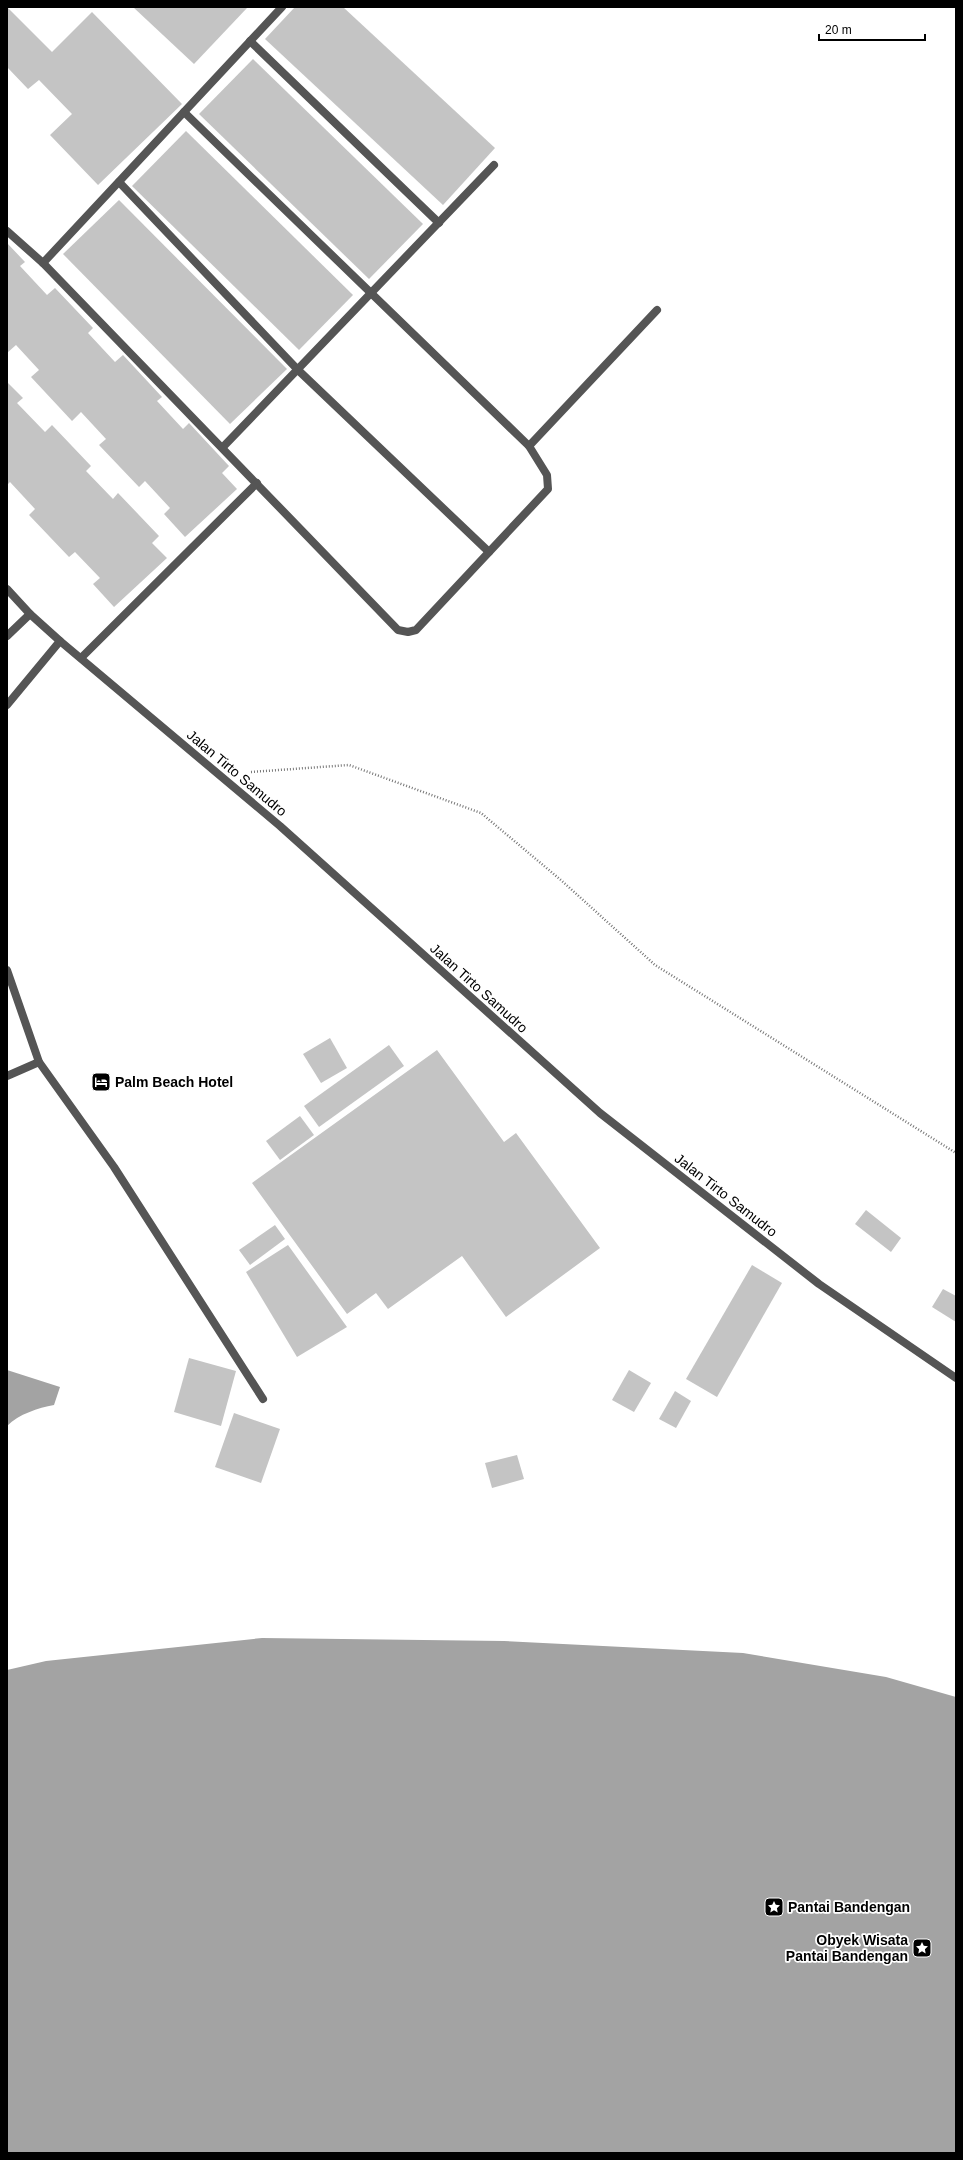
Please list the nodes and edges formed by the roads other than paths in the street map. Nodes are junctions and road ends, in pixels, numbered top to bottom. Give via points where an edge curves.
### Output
1 (282, 7) edge
2 (250, 41) junction
3 (184, 112) junction
4 (494, 165) dead end
5 (119, 182) junction
6 (439, 223) junction
7 (7, 231) edge
8 (43, 263) junction
9 (370, 293) junction
10 (657, 310) dead end
11 (298, 370) junction
12 (529, 446) junction
13 (223, 447) junction
14 (258, 483) junction
15 (489, 552) junction
16 (7, 589) edge
17 (30, 614) junction
18 (7, 636) edge
19 (60, 641) junction
20 (81, 658) junction
21 (7, 705) edge
22 (7, 970) edge
23 (39, 1062) junction
24 (9, 1073) edge
25 (956, 1378) edge
26 (263, 1399) dead end

1 - 2 street
2 - 3 street
2 - 6 street
3 - 5 street
3 - 9 street
4 - 6 street
5 - 8 street
5 - 11 street
6 - 9 street
7 - 8 street
8 - 13 street
9 - 11 street
9 - 12 street
10 - 12 street
11 - 13 street
11 - 15 street
12 - 15 street via 548,475 548,489
13 - 14 street
14 - 15 street via 398,630 416,630
14 - 20 street
16 - 17 street, Jalan Tirto Samudro
17 - 18 street
17 - 19 street, Jalan Tirto Samudro
19 - 20 street, Jalan Tirto Samudro
19 - 21 street
20 - 25 street, Jalan Tirto Samudro via 221,776 600,1113 819,1284
22 - 23 street
23 - 24 street
23 - 26 street via 114,1167

